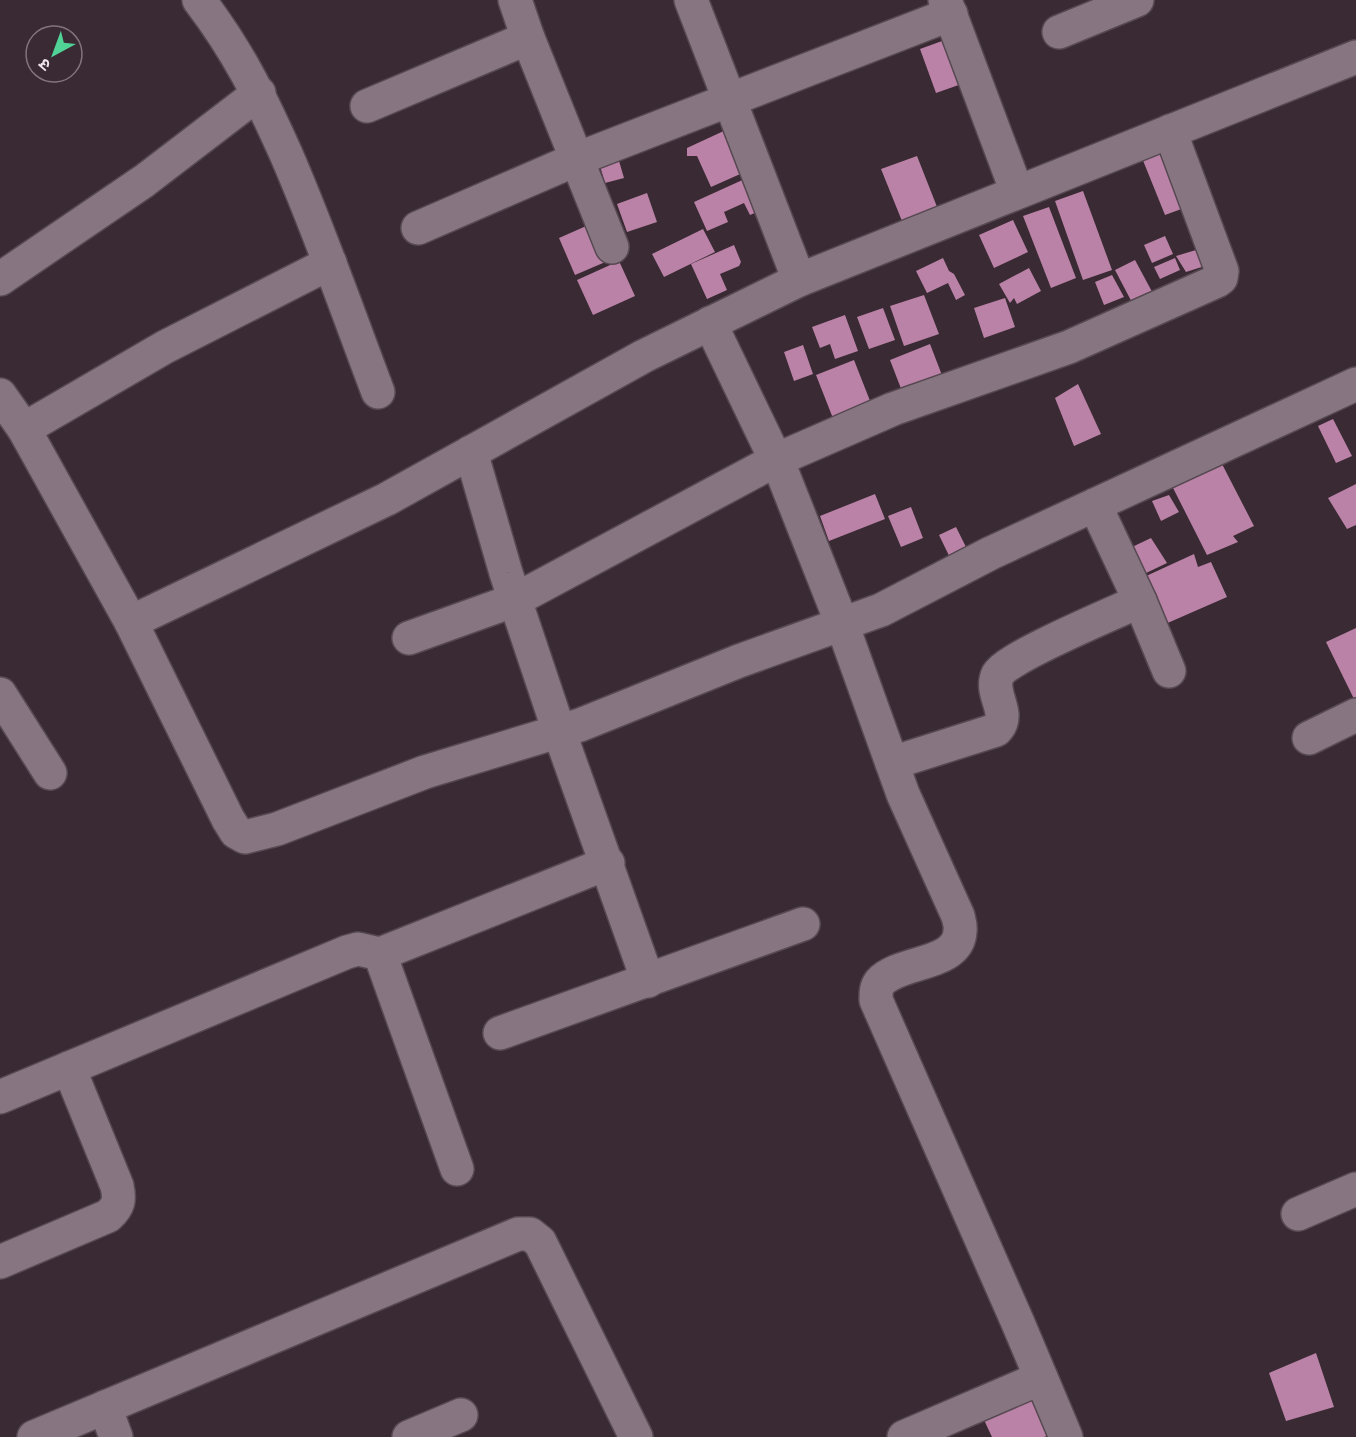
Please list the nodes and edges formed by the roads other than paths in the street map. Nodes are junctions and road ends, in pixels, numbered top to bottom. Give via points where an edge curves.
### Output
1 (199, 0) edge
2 (515, 0) edge
3 (692, 0) edge
4 (1137, 0) edge
5 (948, 7) edge
6 (1059, 32) dead end
7 (528, 38) junction
8 (1356, 57) edge
9 (259, 93) junction
10 (730, 100) junction
11 (367, 106) dead end
12 (1170, 131) junction
13 (577, 159) junction
14 (1017, 192) junction
15 (418, 228) dead end
16 (612, 247) dead end
17 (330, 263) junction
18 (0, 279) edge
19 (799, 280) junction
20 (710, 323) junction
21 (1356, 384) edge
22 (378, 392) dead end
23 (0, 394) edge
24 (24, 429) junction
25 (471, 452) junction
26 (776, 460) junction
27 (1095, 505) junction
28 (515, 600) junction
29 (1140, 601) junction
30 (131, 622) junction
31 (842, 624) junction
32 (409, 638) dead end
33 (1169, 671) dead end
34 (0, 694) edge
35 (1356, 715) edge
36 (560, 731) junction
37 (1310, 738) dead end
38 (892, 763) junction
39 (50, 773) dead end
40 (608, 863) junction
41 (803, 924) dead end
42 (380, 954) junction
43 (648, 981) junction
44 (500, 1033) dead end
45 (69, 1068) junction
46 (0, 1097) edge
47 (457, 1169) dead end
48 (1356, 1189) edge
49 (1298, 1214) dead end
50 (0, 1262) edge
51 (1041, 1378) junction
52 (105, 1407) junction
53 (461, 1415) dead end
54 (34, 1437) edge
55 (116, 1437) edge
56 (409, 1437) edge
57 (636, 1437) edge
58 (904, 1437) edge
59 (1066, 1437) edge

1 - 9 street
2 - 7 street
3 - 10 street
4 - 6 street
5 - 10 street
5 - 14 street
7 - 11 street
7 - 13 street
8 - 12 street
9 - 17 street
9 - 18 street via 144,181
10 - 13 street
10 - 19 street
12 - 14 street
12 - 26 street via 1222,271 1221,278 1069,347 893,409
13 - 15 street
13 - 16 street
14 - 19 street
17 - 22 street
17 - 24 street via 165,347
19 - 20 street
20 - 25 street
20 - 26 street
21 - 27 street
23 - 24 street
24 - 30 street
25 - 28 street
25 - 30 street via 387,499
26 - 28 street
26 - 31 street
27 - 29 street
27 - 31 street via 881,610
28 - 32 street
28 - 36 street
29 - 33 street
29 - 38 street via 1001,669 994,688 1003,714 996,730
30 - 36 street via 228,819 236,832 245,837 277,829 425,772
31 - 36 street
31 - 38 street
34 - 39 street
35 - 37 street
36 - 40 street
38 - 51 street via 958,916 960,931 954,948 945,955 880,981 876,1000
40 - 42 street
40 - 43 street
41 - 43 street
42 - 45 street via 357,949 347,952
42 - 47 street
43 - 44 street
45 - 46 street
45 - 50 street via 117,1186 117,1208 108,1216
48 - 49 street
51 - 58 street
51 - 59 street
52 - 54 street
52 - 55 street
52 - 57 street via 518,1234 530,1234 540,1242
53 - 56 street

